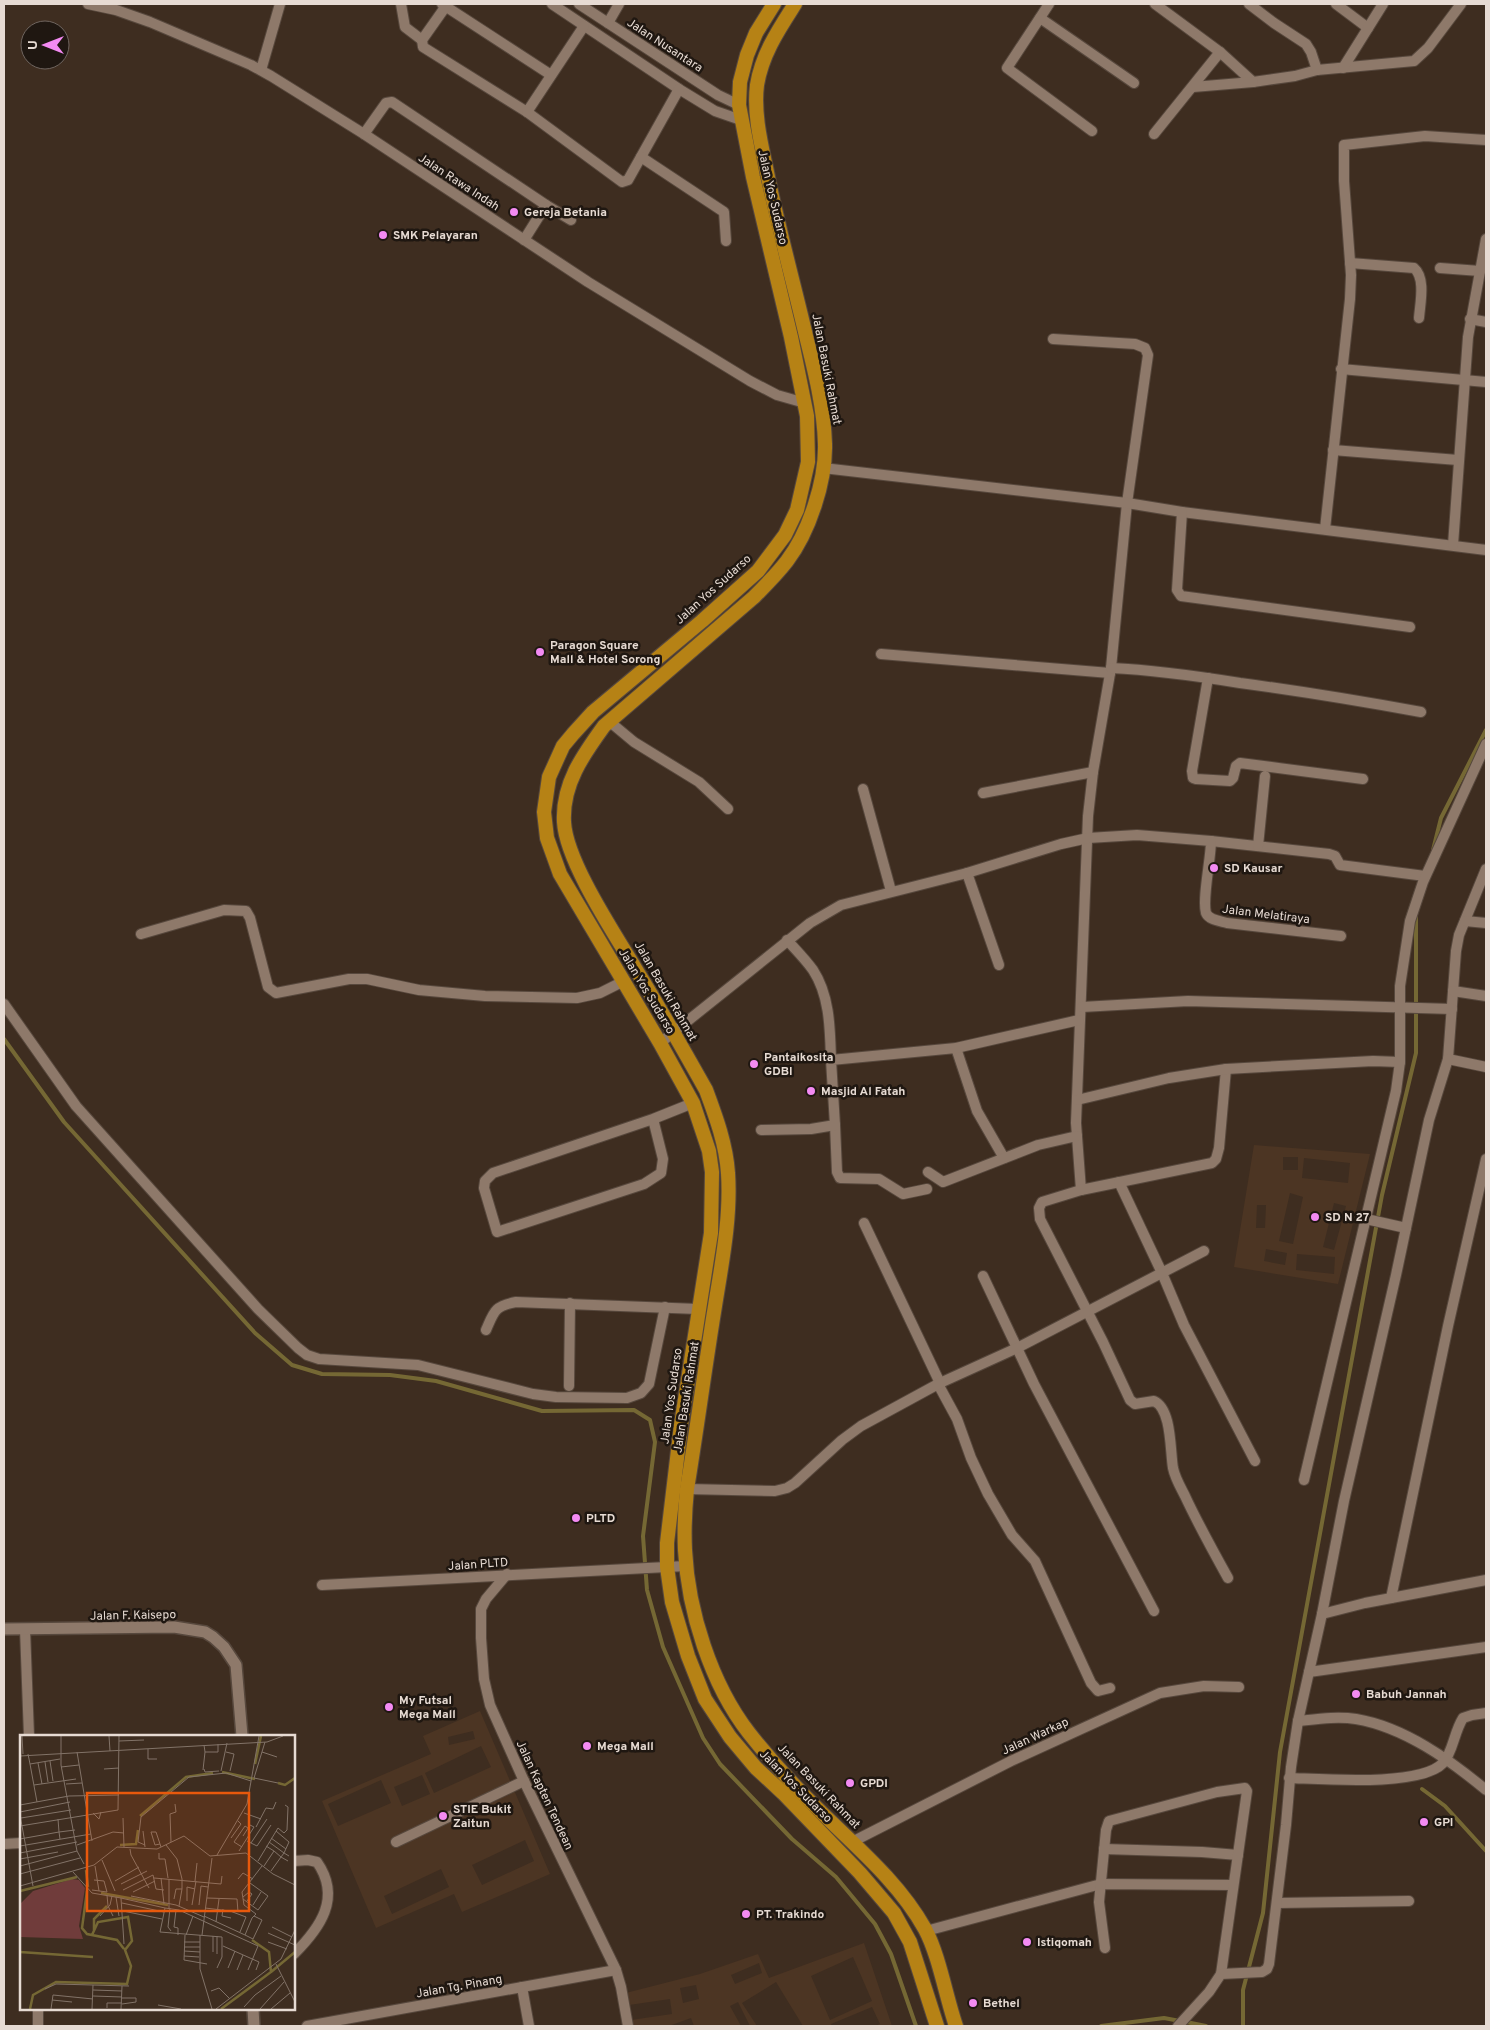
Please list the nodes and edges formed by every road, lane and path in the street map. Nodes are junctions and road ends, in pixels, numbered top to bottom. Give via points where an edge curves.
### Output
1 (88, 4) edge
2 (280, 4) edge
3 (401, 4) edge
4 (552, 4) edge
5 (579, 4) edge
6 (619, 4) edge
7 (774, 4) edge
8 (796, 4) edge
9 (1049, 4) edge
10 (1155, 4) edge
11 (1249, 4) edge
12 (1336, 4) edge
13 (1383, 4) edge
14 (1461, 4) edge
15 (444, 5) edge
16 (1040, 18) junction
17 (608, 23) junction
18 (584, 26) junction
19 (1368, 28) junction
20 (422, 40) junction
21 (1220, 52) junction
22 (1343, 68) junction
23 (261, 70) junction
24 (1318, 70) junction
25 (551, 76) junction
26 (1253, 82) junction
27 (1134, 83) dead end
28 (1192, 87) junction
29 (679, 89) junction
30 (739, 105) junction
31 (527, 112) junction
32 (741, 120) junction
33 (1092, 131) dead end
34 (364, 134) junction
35 (1154, 134) dead end
36 (1486, 140) edge
37 (641, 157) junction
38 (546, 205) junction
39 (570, 220) dead end
40 (1486, 239) edge
41 (524, 240) junction
42 (726, 241) dead end
43 (1350, 263) junction
44 (1440, 268) dead end
45 (1480, 271) junction
46 (1419, 318) dead end
47 (1470, 319) junction
48 (1486, 322) edge
49 (1053, 339) dead end
50 (1341, 369) junction
51 (1464, 378) junction
52 (1486, 382) edge
53 (805, 404) junction
54 (1333, 450) junction
55 (1458, 460) junction
56 (823, 468) junction
57 (1128, 504) junction
58 (1182, 512) junction
59 (1325, 530) junction
60 (1453, 545) junction
61 (1486, 550) edge
62 (1410, 626) dead end
63 (881, 654) dead end
64 (1111, 670) junction
65 (1208, 678) junction
66 (1421, 712) dead end
67 (610, 722) junction
68 (1486, 744) edge
69 (1093, 772) junction
70 (1265, 776) dead end
71 (1363, 779) dead end
72 (864, 789) dead end
73 (983, 793) dead end
74 (728, 809) dead end
75 (1088, 838) junction
76 (1211, 842) junction
77 (1258, 846) junction
78 (1486, 869) edge
79 (967, 873) junction
80 (1425, 876) junction
81 (1483, 884) edge
82 (891, 891) junction
83 (1465, 921) junction
84 (1486, 924) edge
85 (141, 934) dead end
86 (1341, 936) dead end
87 (787, 940) junction
88 (999, 964) dead end
89 (624, 980) junction
90 (1453, 991) junction
91 (1486, 996) edge
92 (4, 1004) edge
93 (1082, 1006) junction
94 (1406, 1008) junction
95 (1448, 1009) junction
96 (1080, 1020) junction
97 (674, 1032) junction
98 (660, 1043) junction
99 (956, 1048) junction
100 (1448, 1059) junction
101 (831, 1060) junction
102 (1400, 1062) junction
103 (1486, 1067) edge
104 (1226, 1069) junction
105 (1077, 1100) junction
106 (693, 1103) junction
107 (653, 1119) junction
108 (835, 1125) junction
109 (761, 1130) dead end
110 (1077, 1136) junction
111 (1004, 1158) junction
112 (1486, 1158) edge
113 (928, 1172) dead end
114 (1119, 1182) junction
115 (927, 1189) dead end
116 (1081, 1190) junction
117 (1370, 1220) junction
118 (864, 1223) dead end
119 (1401, 1227) junction
120 (1204, 1251) dead end
121 (1162, 1274) junction
122 (983, 1276) dead end
123 (570, 1303) junction
124 (665, 1307) junction
125 (698, 1310) junction
126 (1086, 1312) junction
127 (486, 1330) dead end
128 (1017, 1348) junction
129 (939, 1383) junction
130 (569, 1386) dead end
131 (1255, 1461) dead end
132 (1304, 1480) dead end
133 (687, 1489) junction
134 (686, 1566) junction
135 (667, 1567) junction
136 (507, 1574) junction
137 (1228, 1578) dead end
138 (1486, 1580) edge
139 (322, 1585) dead end
140 (1391, 1598) junction
141 (1154, 1610) dead end
142 (1322, 1614) junction
143 (4, 1629) edge
144 (25, 1629) junction
145 (1486, 1647) edge
146 (1310, 1672) junction
147 (1239, 1687) dead end
148 (1110, 1688) dead end
149 (1486, 1713) edge
150 (1298, 1721) junction
151 (29, 1735) edge
152 (242, 1735) edge
153 (1446, 1759) junction
154 (1289, 1778) junction
155 (524, 1781) junction
156 (1486, 1789) edge
157 (396, 1842) dead end
158 (852, 1842) junction
159 (20, 1843) edge
160 (4, 1844) edge
161 (1104, 1849) junction
162 (1238, 1856) junction
163 (295, 1861) edge
164 (1101, 1884) junction
165 (1233, 1885) junction
166 (894, 1886) junction
167 (881, 1896) junction
168 (1408, 1901) dead end
169 (1278, 1903) junction
170 (926, 1931) junction
171 (1104, 1948) dead end
172 (295, 1953) edge
173 (616, 1970) junction
174 (1225, 1974) junction
175 (522, 1987) junction
176 (38, 2010) edge
177 (253, 2010) edge
178 (38, 2026) edge
179 (254, 2026) edge
180 (307, 2026) edge
181 (529, 2026) edge
182 (628, 2026) edge
183 (937, 2026) edge
184 (956, 2026) edge
185 (1178, 2026) edge

1 - 23 street, Jalan Rawa Indah via 142,19
2 - 23 street
3 - 20 street via 405,27
4 - 18 street
5 - 17 street, Jalan Nusantara
6 - 17 street
7 - 30 highway, Jalan Yos Sudarso via 746,56
8 - 56 highway, Jalan Basuki Rahmat via 771,41 764,60 757,85 757,116 821,403 825,446
9 - 16 street
10 - 21 street
11 - 24 street via 1306,44
12 - 19 street
13 - 19 street
14 - 22 street via 1416,60
15 - 20 street
15 - 25 street
16 - 27 street
16 - 33 street via 1006,68
17 - 30 street, Jalan Nusantara via 718,95
18 - 25 street
18 - 29 street
19 - 22 street
20 - 31 street via 423,47
21 - 26 street
21 - 28 street
22 - 24 street
23 - 34 street, Jalan Rawa Indah
24 - 26 street
25 - 31 street
26 - 28 street
28 - 35 street
29 - 32 street via 715,110
29 - 37 street
30 - 32 highway, Jalan Yos Sudarso
31 - 37 street via 622,182 628,180
32 - 53 highway, Jalan Yos Sudarso
34 - 38 street via 386,103 392,102
34 - 41 street, Jalan Rawa Indah
36 - 43 street via 1425,136 1344,144
37 - 42 street via 724,212
38 - 39 street
38 - 41 street
40 - 45 street
41 - 53 street, Jalan Rawa Indah via 750,381
43 - 46 street via 1414,268 1420,279
43 - 50 street via 1350,299
44 - 45 street
45 - 47 street
47 - 48 street
47 - 51 street
49 - 57 street via 1135,344 1146,348 1148,355
50 - 51 street
50 - 54 street
51 - 52 street
51 - 55 street
53 - 89 highway, Jalan Yos Sudarso via 808,462 797,510 785,535 758,571 593,712 563,746 549,777 544,812 553,857 571,895
54 - 55 street
54 - 59 street
55 - 60 street
56 - 57 street
56 - 67 highway, Jalan Basuki Rahmat via 807,524 775,576
57 - 58 street
57 - 64 street
58 - 59 street
58 - 62 street via 1177,590 1181,596
59 - 60 street
60 - 61 street
63 - 64 street
64 - 65 street via 1144,669
64 - 69 street
65 - 66 street
65 - 71 street via 1192,771 1194,778 1230,781 1240,763
67 - 74 street via 634,742 700,782
67 - 97 highway, Jalan Basuki Rahmat via 575,769 564,805 564,823 570,850 590,889
68 - 80 street
69 - 73 street
69 - 75 street
70 - 77 street
72 - 82 street
75 - 76 street via 1137,834
75 - 79 street
75 - 93 street
76 - 77 street
76 - 86 street, Jalan Melatiraya via 1205,901 1209,918 1227,923
77 - 80 street via 1329,854 1335,856 1340,865
78 - 81 street
79 - 82 street
79 - 88 street
80 - 94 street via 1410,921 1404,956 1400,986
81 - 83 street
82 - 87 street via 824,913
83 - 84 street
83 - 90 street via 1456,951
85 - 89 street via 224,910 246,911 268,987 276,993 349,979 367,979 419,990 485,996 577,998 600,993
87 - 97 street
87 - 101 street via 812,970 823,992 830,1024
89 - 98 highway, Jalan Yos Sudarso
90 - 91 street
90 - 95 street
92 - 124 street via 76,1106 258,1309 307,1355 418,1365 533,1394 627,1398 641,1393 649,1384
93 - 94 street via 1188,1001
93 - 96 street
94 - 95 street
94 - 102 street
95 - 100 street
96 - 99 street
96 - 105 street
97 - 98 street
97 - 133 highway, Jalan Basuki Rahmat via 706,1090 722,1137 728,1174 720,1280
98 - 106 highway, Jalan Yos Sudarso
99 - 101 street
99 - 111 street via 977,1111
100 - 103 street
100 - 119 street
101 - 108 street
102 - 104 street
102 - 117 street
104 - 105 street via 1177,1076
104 - 114 street via 1216,1159 1204,1165
105 - 110 street
106 - 107 street
106 - 125 highway, Jalan Yos Sudarso via 712,1172 711,1233
107 - 107 street via 664,1159 657,1177 497,1232 484,1188 485,1181 493,1172
108 - 109 street
108 - 115 street via 840,1178 879,1179 903,1194
110 - 111 street via 1038,1145
110 - 116 street
111 - 113 street via 943,1182
112 - 140 street
114 - 116 street
114 - 121 street
116 - 126 street via 1042,1202 1039,1212
117 - 119 street
117 - 132 street
118 - 129 street
119 - 142 street
120 - 121 street
121 - 126 street
121 - 131 street via 1184,1325
122 - 128 street
123 - 124 street
123 - 127 street via 506,1304 494,1312
123 - 130 street
124 - 125 street
125 - 135 highway, Jalan Yos Sudarso via 668,1522
126 - 128 street
126 - 137 street via 1130,1400 1135,1404 1154,1401 1163,1410 1169,1431 1173,1471
128 - 129 street
128 - 141 street
129 - 133 street via 861,1426 787,1488 775,1491
129 - 148 street via 988,1494 1012,1535 1035,1561 1091,1683 1098,1691
133 - 134 highway, Jalan Basuki Rahmat via 684,1520
134 - 135 street, Jalan PLTD
134 - 158 highway, Jalan Basuki Rahmat via 702,1640 734,1710 749,1733
135 - 136 street, Jalan PLTD
135 - 167 highway, Jalan Yos Sudarso via 672,1602 688,1656 717,1720 756,1768
136 - 139 street, Jalan PLTD
136 - 155 street, Jalan Kapten Tendean via 481,1609 484,1679 490,1705
138 - 140 street
140 - 142 street
142 - 146 street
143 - 144 street, Jalan F. Kaisepo
144 - 151 street
144 - 152 street, Jalan F. Kaisepo via 174,1627 205,1632 224,1647 236,1665
145 - 146 street
146 - 150 street
147 - 158 street, Jalan Warkap via 1204,1686 1160,1692 1011,1761
149 - 153 street via 1463,1718
150 - 153 street via 1356,1719 1402,1734
150 - 154 street
153 - 154 street via 1436,1769 1424,1774 1398,1778
153 - 156 street
154 - 169 street
155 - 157 street
155 - 173 street, Jalan Kapten Tendean
158 - 166 highway, Jalan Basuki Rahmat
159 - 160 street
161 - 162 street
161 - 162 street via 1109,1821 1243,1788 1247,1791
161 - 164 street
162 - 165 street
163 - 172 street via 317,1862 328,1888 328,1902 322,1922
164 - 165 street
164 - 170 street
164 - 171 street
165 - 174 street
166 - 167 highway
166 - 170 highway, Jalan Basuki Rahmat
167 - 183 highway, Jalan Yos Sudarso via 910,1942
168 - 169 street
169 - 174 street via 1269,1964 1264,1971
170 - 184 highway, Jalan Basuki Rahmat
173 - 175 street, Jalan Tg. Pinang
173 - 182 street, Jalan Kapten Tendean
174 - 185 street
175 - 180 street, Jalan Tg. Pinang
175 - 181 street
176 - 178 street
177 - 179 street

